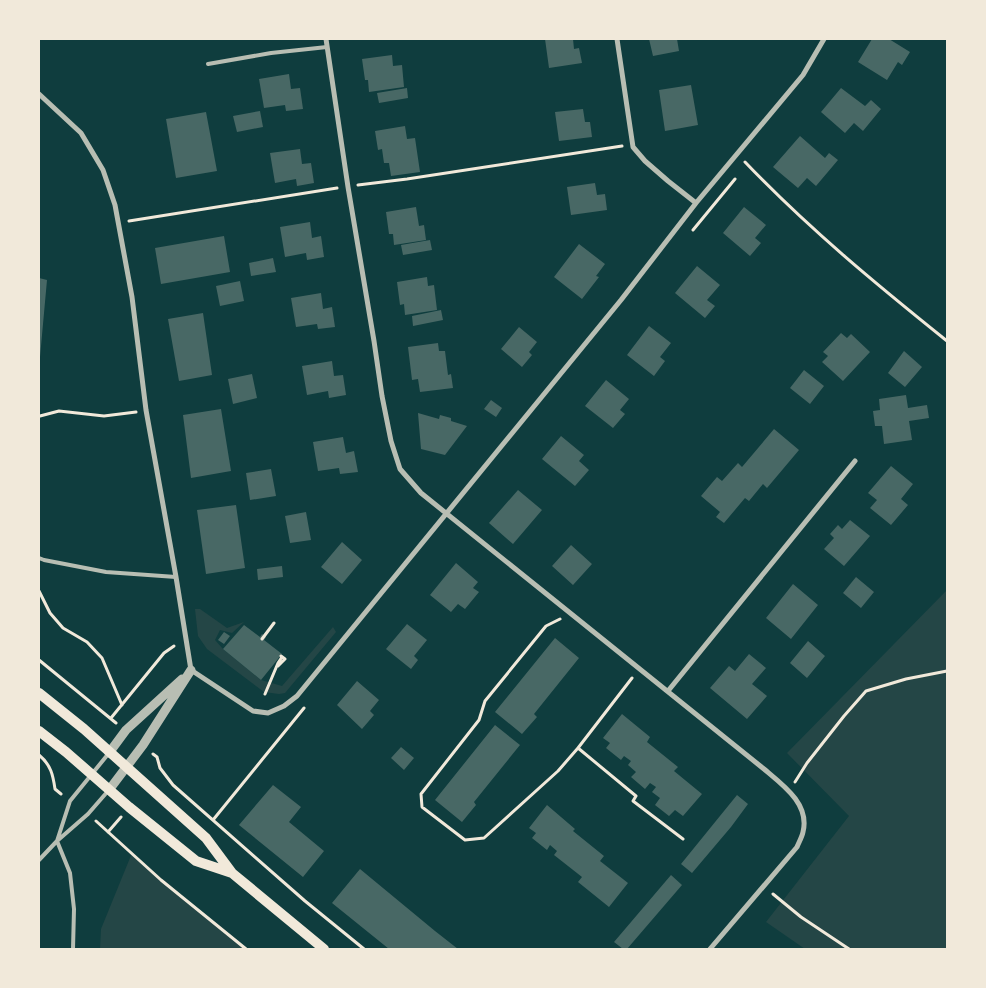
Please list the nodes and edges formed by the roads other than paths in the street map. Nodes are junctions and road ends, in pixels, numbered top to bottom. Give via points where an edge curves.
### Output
1 (326, 39) edge
2 (617, 39) edge
3 (824, 39) edge
4 (327, 46) junction
5 (208, 64) dead end
6 (39, 94) edge
7 (696, 203) junction
8 (855, 462) dead end
9 (446, 514) junction
10 (39, 558) edge
11 (176, 577) junction
12 (191, 670) junction
13 (668, 691) junction
14 (39, 693) edge
15 (39, 731) edge
16 (109, 753) junction
17 (127, 768) junction
18 (91, 774) junction
19 (109, 790) junction
20 (58, 841) junction
21 (39, 860) edge
22 (232, 873) junction
23 (73, 949) edge
24 (324, 949) edge
25 (710, 949) edge

1 - 4 street
2 - 7 street via 632,145 645,161
3 - 7 street via 804,75
4 - 5 lane
4 - 9 street via 391,441 400,469 420,493
6 - 11 street via 81,133 102,170 115,205 132,297 146,410
7 - 9 street
8 - 13 street
9 - 12 street via 297,696 284,706 268,713 253,711
9 - 13 street
10 - 11 lane via 106,572
11 - 12 street
12 - 16 street via 126,730
12 - 17 street
13 - 25 street via 789,791 804,816 804,832 797,847
14 - 16 main road
15 - 18 main road
16 - 17 main road
16 - 18 lane
17 - 19 street
17 - 22 main road via 206,838
18 - 19 main road
18 - 20 lane via 70,801
19 - 20 lane
19 - 22 main road via 196,861
20 - 21 lane
20 - 23 lane via 70,873 74,909
22 - 24 main road

